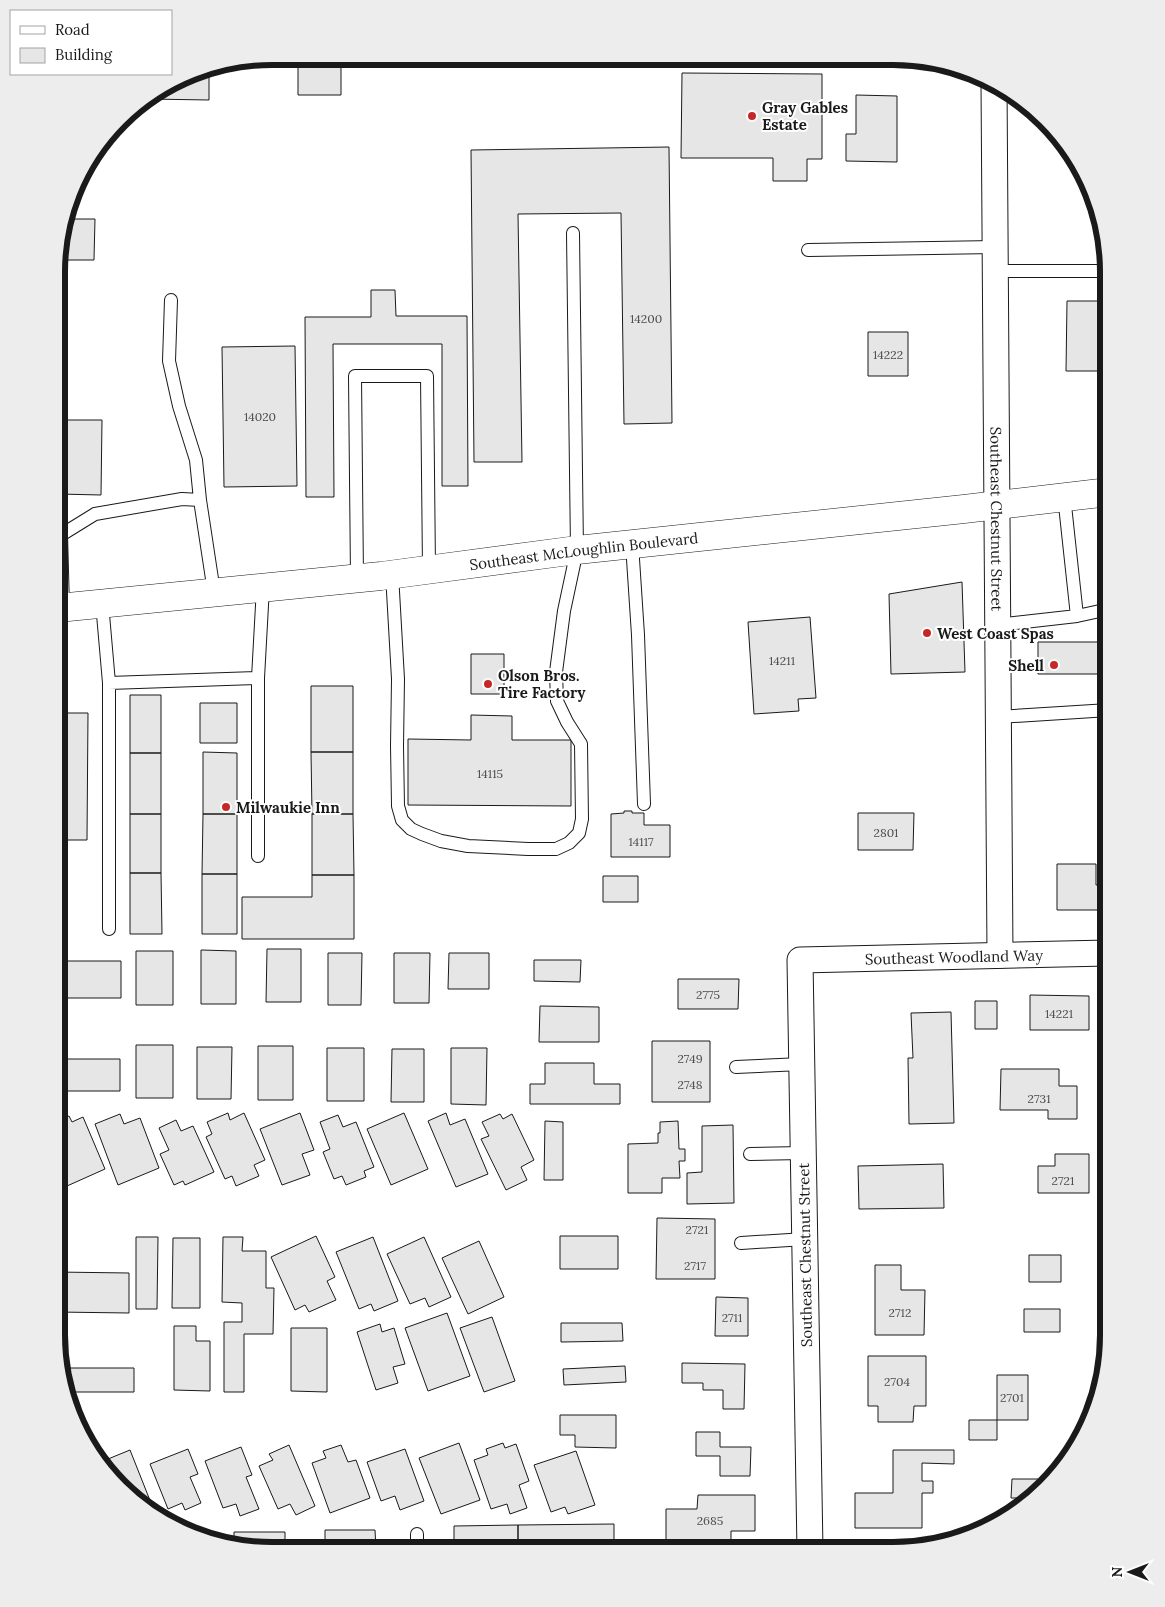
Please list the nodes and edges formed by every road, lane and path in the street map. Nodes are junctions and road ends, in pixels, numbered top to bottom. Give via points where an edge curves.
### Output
1 (994, 92) edge
2 (573, 233) dead end
3 (808, 250) dead end
4 (995, 259) junction
5 (1100, 270) edge
6 (171, 300) dead end
7 (1100, 493) edge
8 (1064, 496) junction
9 (200, 500) junction
10 (997, 505) junction
11 (65, 533) edge
12 (632, 544) junction
13 (577, 550) junction
14 (429, 570) junction
15 (392, 574) junction
16 (357, 578) junction
17 (263, 587) junction
18 (214, 592) junction
19 (102, 603) junction
20 (65, 607) edge
21 (1100, 611) edge
22 (1077, 616) junction
23 (997, 625) junction
24 (258, 678) junction
25 (109, 684) junction
26 (1100, 711) edge
27 (998, 717) junction
28 (644, 804) dead end
29 (258, 856) dead end
30 (109, 929) dead end
31 (1100, 953) edge
32 (1000, 956) junction
33 (800, 960) joint
34 (802, 1064) junction
35 (736, 1066) dead end
36 (803, 1153) junction
37 (750, 1154) dead end
38 (805, 1239) junction
39 (741, 1243) dead end
40 (417, 1534) dead end
41 (417, 1542) edge
42 (810, 1542) edge

1 - 4 street, Southeast Chestnut Street
2 - 13 lane
3 - 4 lane
4 - 5 lane
4 - 10 street, Southeast Chestnut Street
6 - 9 lane via 169,361 196,460
7 - 8 main road, Southeast McLoughlin Boulevard
8 - 10 main road, Southeast McLoughlin Boulevard
8 - 22 lane
9 - 11 lane via 182,499 95,514
9 - 18 lane
10 - 12 main road, Southeast McLoughlin Boulevard
10 - 23 street, Southeast Chestnut Street
12 - 13 main road, Southeast McLoughlin Boulevard
12 - 28 lane
13 - 14 main road, Southeast McLoughlin Boulevard
13 - 15 lane via 556,672 557,701 581,744 582,819 580,833 556,849 468,846 441,841 412,829 402,820 398,806 398,678
14 - 15 main road, Southeast McLoughlin Boulevard
14 - 16 lane via 428,376 355,376
15 - 16 main road, Southeast McLoughlin Boulevard
16 - 17 main road, Southeast McLoughlin Boulevard
17 - 18 main road, Southeast McLoughlin Boulevard
17 - 24 lane
18 - 19 main road, Southeast McLoughlin Boulevard
19 - 20 main road, Southeast McLoughlin Boulevard
19 - 25 lane
21 - 22 lane
22 - 23 lane
23 - 27 street, Southeast Chestnut Street
24 - 25 lane
24 - 29 lane
25 - 30 lane
26 - 27 lane
27 - 32 street, Southeast Chestnut Street
31 - 32 street, Southeast Woodland Way
32 - 33 street, Southeast Woodland Way
33 - 34 street, Southeast Chestnut Street
34 - 35 lane
34 - 36 street, Southeast Chestnut Street
36 - 37 lane
36 - 38 street, Southeast Chestnut Street
38 - 39 lane
38 - 42 street, Southeast Chestnut Street
40 - 41 lane

